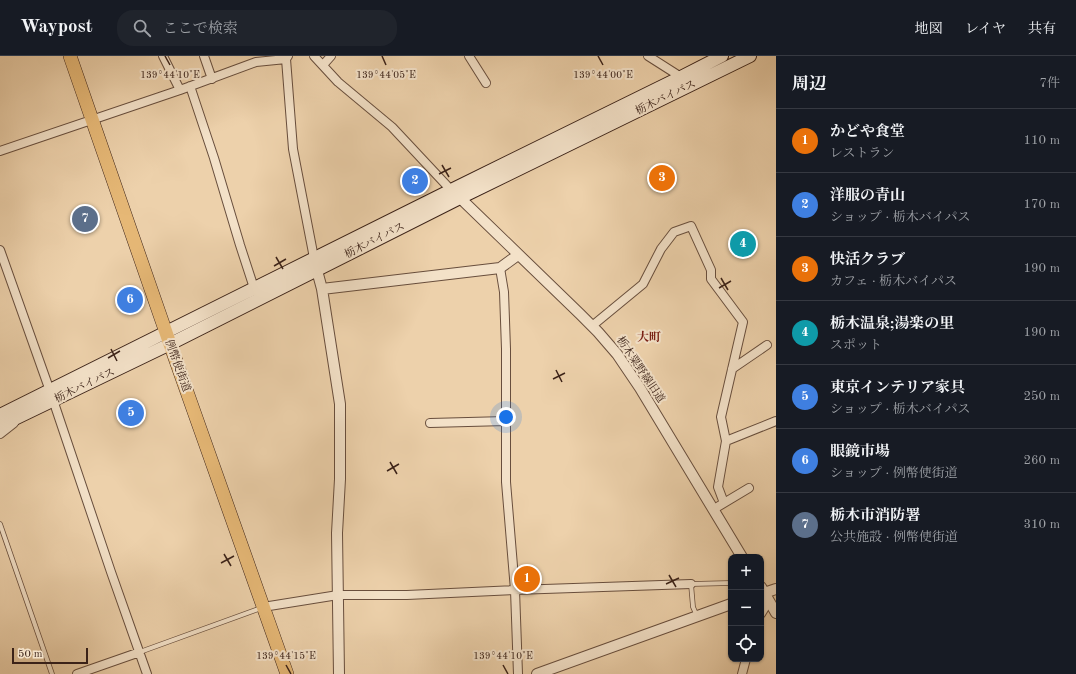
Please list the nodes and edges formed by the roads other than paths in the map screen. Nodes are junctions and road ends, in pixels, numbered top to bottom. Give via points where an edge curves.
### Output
1 (70, 56) edge
2 (163, 56) edge
3 (204, 56) edge
4 (314, 56) edge
5 (331, 56) edge
6 (648, 56) edge
7 (722, 56) edge
8 (750, 56) edge
9 (287, 57) edge
10 (471, 57) edge
11 (323, 65) junction
12 (682, 77) junction
13 (212, 79) junction
14 (486, 83) dead end
15 (190, 86) junction
16 (180, 90) junction
17 (93, 120) junction
18 (0, 151) edge
19 (451, 190) junction
20 (460, 198) junction
21 (0, 250) edge
22 (518, 255) junction
23 (314, 258) junction
24 (500, 268) junction
25 (317, 270) junction
26 (254, 288) junction
27 (322, 289) junction
28 (592, 326) junction
29 (167, 338) junction
30 (767, 345) dead end
31 (732, 369) junction
32 (51, 396) junction
33 (0, 415) edge
34 (22, 416) junction
35 (506, 421) junction
36 (776, 421) edge
37 (430, 423) dead end
38 (0, 426) edge
39 (0, 434) edge
40 (726, 441) junction
41 (749, 488) dead end
42 (724, 503) junction
43 (714, 509) junction
44 (0, 524) edge
45 (740, 554) edge
46 (728, 583) edge
47 (691, 584) junction
48 (776, 589) edge
49 (515, 590) junction
50 (764, 594) edge
51 (338, 595) junction
52 (728, 605) edge
53 (264, 607) junction
54 (776, 613) edge
55 (697, 616) junction
56 (140, 652) junction
57 (745, 662) edge
58 (52, 674) edge
59 (77, 674) edge
60 (147, 674) edge
61 (287, 674) edge
62 (339, 674) edge
63 (518, 674) edge
64 (537, 674) edge
65 (742, 674) edge

1 - 17 main road, 例幣使街道
2 - 16 street
3 - 13 street
4 - 11 street
5 - 11 street
6 - 12 street
7 - 12 main road, 栃木バイパス
8 - 20 main road, 栃木バイパス
9 - 13 street via 256,62
9 - 23 street via 293,149
10 - 14 street
11 - 19 street via 338,82 392,127
12 - 19 main road, 栃木バイパス
13 - 15 street
15 - 16 street
15 - 26 street
16 - 17 street
17 - 18 street
17 - 29 main road, 例幣使街道
19 - 20 street, 栃木粟野線旧道
19 - 23 main road, 栃木バイパス
20 - 22 street, 栃木粟野線旧道
20 - 25 main road, 栃木バイパス
21 - 32 street
22 - 24 street
22 - 28 street, 栃木粟野線旧道
23 - 25 street
23 - 26 main road, 栃木バイパス
24 - 27 street
24 - 35 street via 504,292
25 - 27 street
25 - 29 main road, 栃木バイパス
26 - 29 main road, 栃木バイパス
27 - 51 street via 340,404
28 - 31 street via 643,284 661,249 674,232 691,226 711,270 711,279 743,322
28 - 43 street, 栃木粟野線旧道 via 617,354 640,388
29 - 32 main road, 栃木バイパス
29 - 53 main road, 例幣使街道
30 - 31 street
31 - 40 street via 721,417
32 - 33 main road, 栃木バイパス
32 - 34 main road, 栃木バイパス
32 - 56 street
34 - 38 main road, 栃木バイパス
34 - 39 street
35 - 37 street
35 - 49 street via 506,482
36 - 40 street
40 - 42 street via 718,487
41 - 42 street
42 - 43 street
43 - 45 street, 栃木粟野線旧道
44 - 58 lane
46 - 47 lane
47 - 49 street
47 - 55 lane via 693,607
48 - 50 street
49 - 51 street
49 - 63 street
50 - 54 street
51 - 53 street
51 - 62 street
52 - 55 street
53 - 56 lane
53 - 61 main road, 例幣使街道
55 - 64 street
56 - 59 street
56 - 60 street
57 - 65 street

